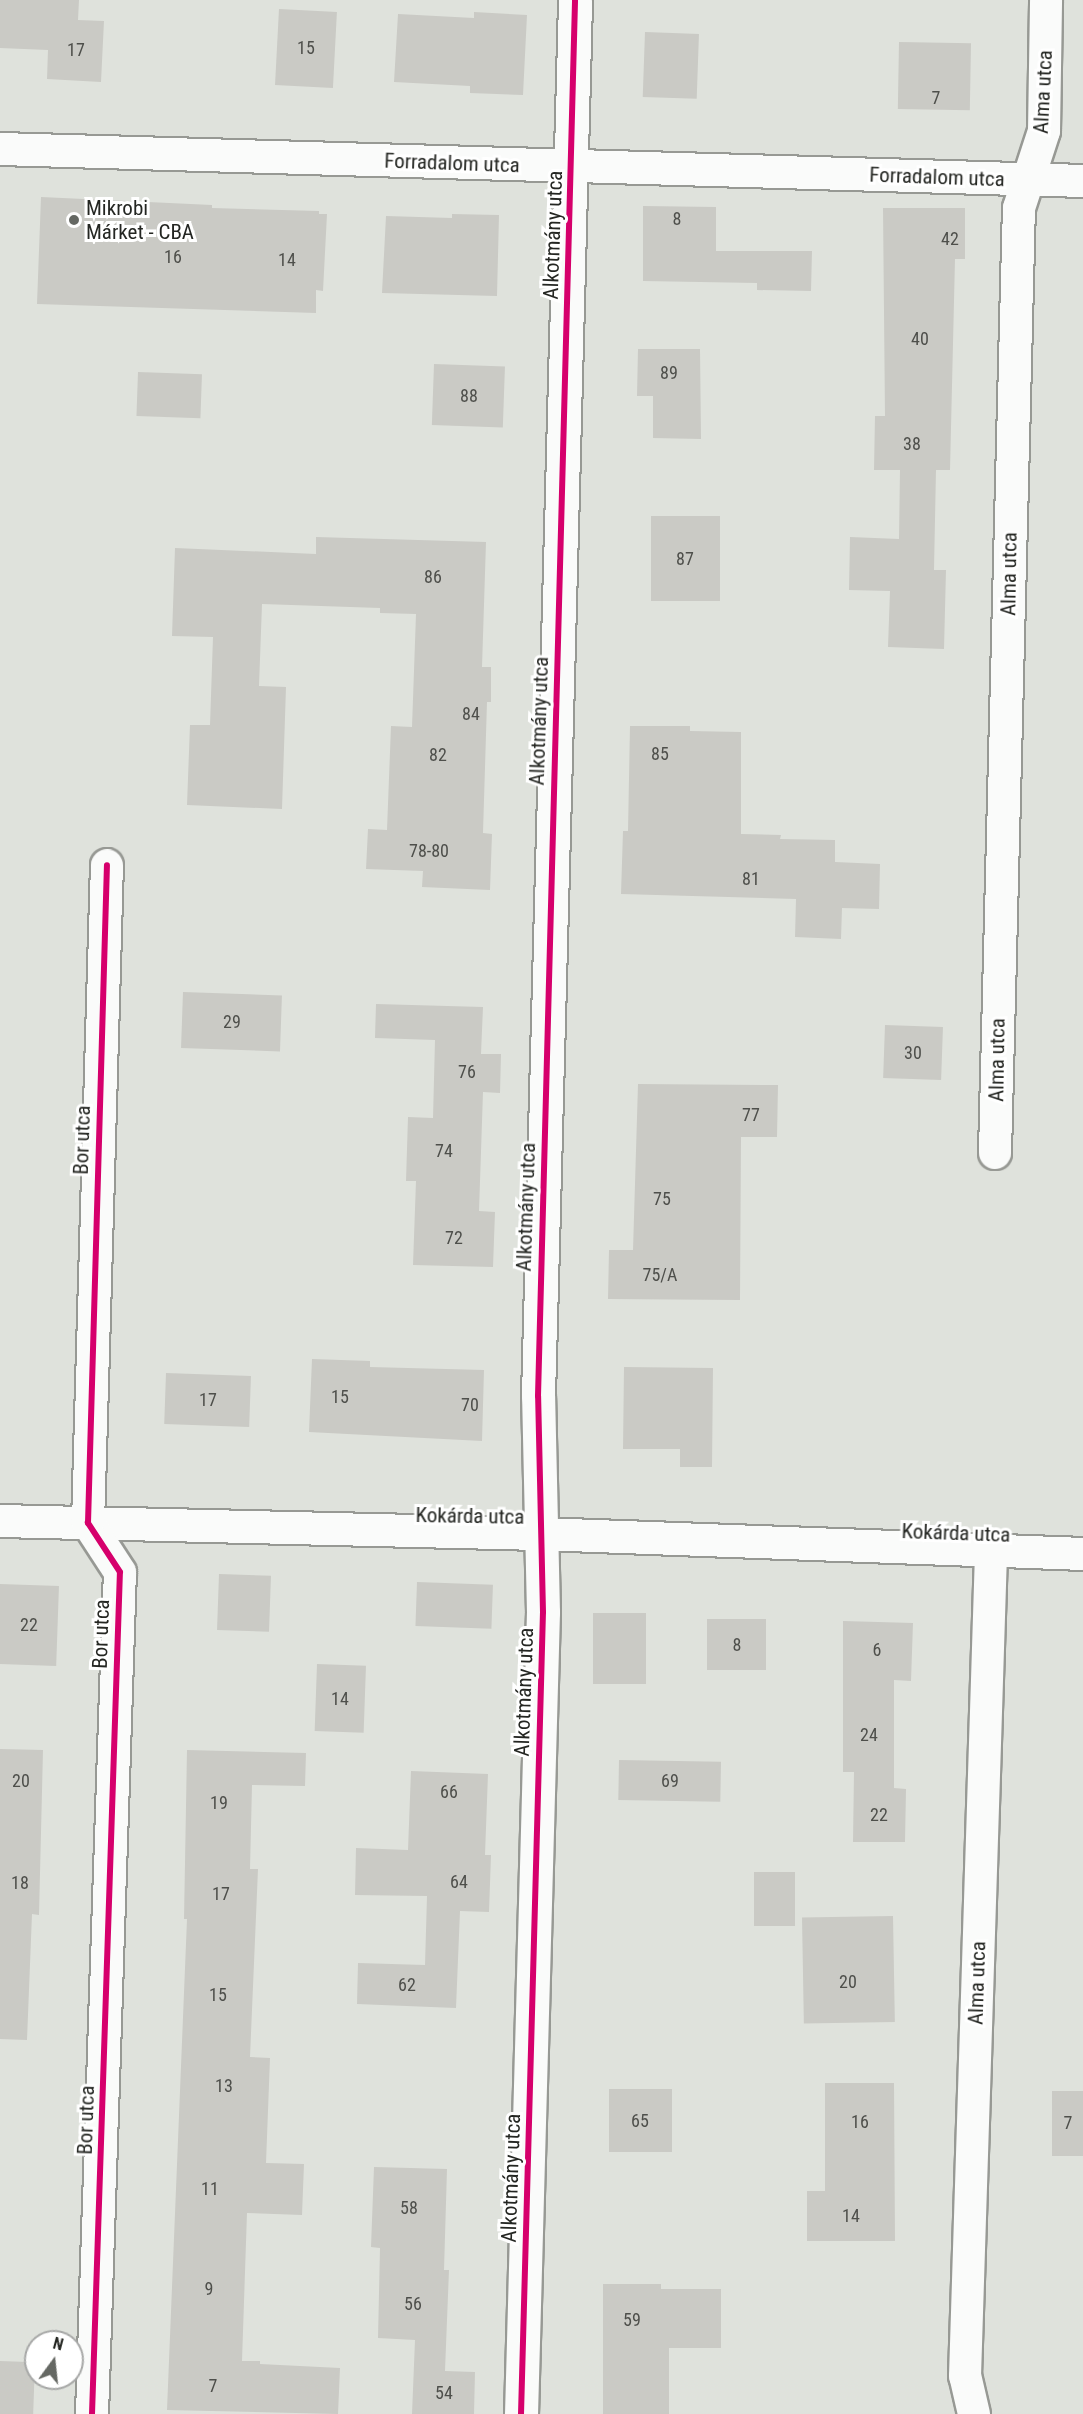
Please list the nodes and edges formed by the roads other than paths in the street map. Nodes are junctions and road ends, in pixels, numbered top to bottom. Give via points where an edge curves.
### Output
1 (575, 0) edge
2 (1046, 0) edge
3 (0, 149) edge
4 (571, 167) junction
5 (1028, 179) junction
6 (1083, 181) edge
7 (107, 865) dead end
8 (995, 1153) dead end
9 (0, 1521) edge
10 (88, 1523) junction
11 (541, 1534) junction
12 (991, 1551) junction
13 (1083, 1554) edge
14 (92, 2414) edge
15 (521, 2414) edge
16 (974, 2414) edge

1 - 4 street, Alkotmány utca
2 - 5 street, Alma utca via 1044,131
3 - 4 street, Forradalom utca
4 - 5 street, Forradalom utca
4 - 11 street, Alkotmány utca via 538,1396
5 - 6 street, Forradalom utca
5 - 8 street, Alma utca via 1019,208
7 - 10 street, Bor utca
9 - 10 street, Kokárda utca
10 - 11 street, Kokárda utca
10 - 14 street, Bor utca via 120,1572
11 - 12 street, Kokárda utca
11 - 15 street, Alkotmány utca via 543,1612
12 - 13 street, Kokárda utca
12 - 16 street, Alma utca via 965,2376

